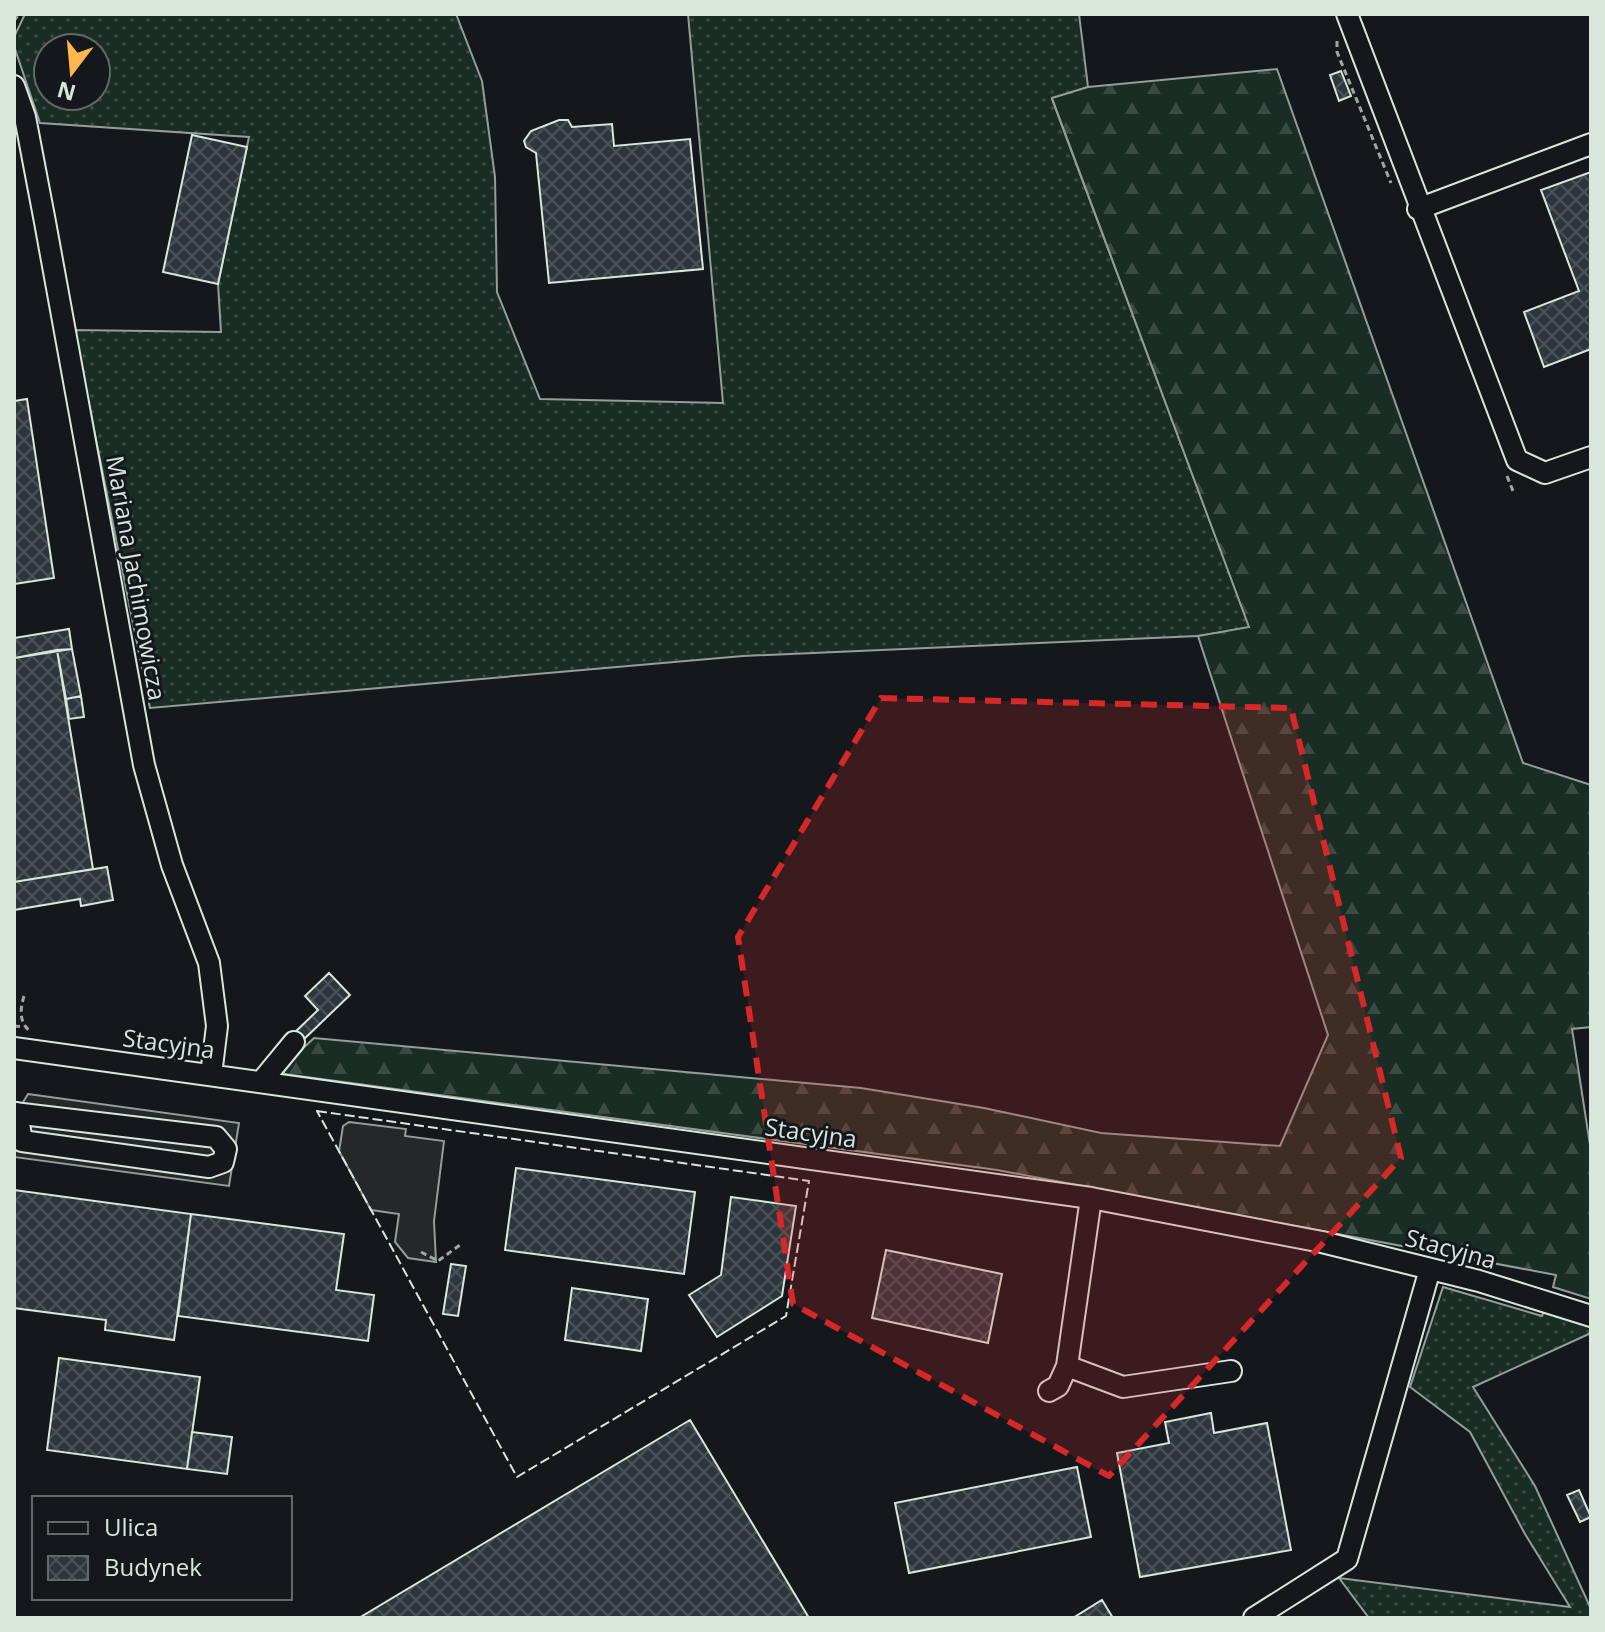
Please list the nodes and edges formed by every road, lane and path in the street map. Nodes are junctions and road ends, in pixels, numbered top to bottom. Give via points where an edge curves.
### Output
1 (19, 14) edge
2 (1347, 14) edge
3 (14, 21) edge
4 (14, 86) edge
5 (19, 118) edge
6 (1591, 144) edge
7 (1418, 209) junction
8 (1591, 457) edge
9 (24, 996) dead end
10 (14, 1026) edge
11 (24, 1027) junction
12 (38, 1034) dead end
13 (198, 1042) dead end
14 (294, 1042) dead end
15 (14, 1048) edge
16 (180, 1054) dead end
17 (211, 1075) junction
18 (261, 1082) junction
19 (16, 1113) edge
20 (1091, 1198) junction
21 (460, 1245) dead end
22 (421, 1252) dead end
23 (1430, 1269) junction
24 (1591, 1316) edge
25 (1067, 1366) junction
26 (1231, 1371) dead end
27 (1049, 1391) dead end
28 (1254, 1618) edge

1 - 3 path
2 - 7 street
4 - 5 street, Mariana Jachimowicza
5 - 17 street, Mariana Jachimowicza via 144,765 172,865 209,963 217,1026
6 - 7 street
7 - 8 street via 1517,460 1545,473
9 - 11 path
10 - 11 path
11 - 12 path
13 - 16 path
14 - 18 street
15 - 17 street, Stacyjna
17 - 18 street, Stacyjna
18 - 20 street, Stacyjna
19 - 19 street via 216,1137 226,1149 223,1162 209,1167 22,1141
20 - 23 street, Stacyjna via 1322,1242
20 - 25 street
21 - 22 path via 438,1261
23 - 24 street, Stacyjna
23 - 28 street via 1347,1559
25 - 26 street via 1123,1387
25 - 27 street via 1058,1386

